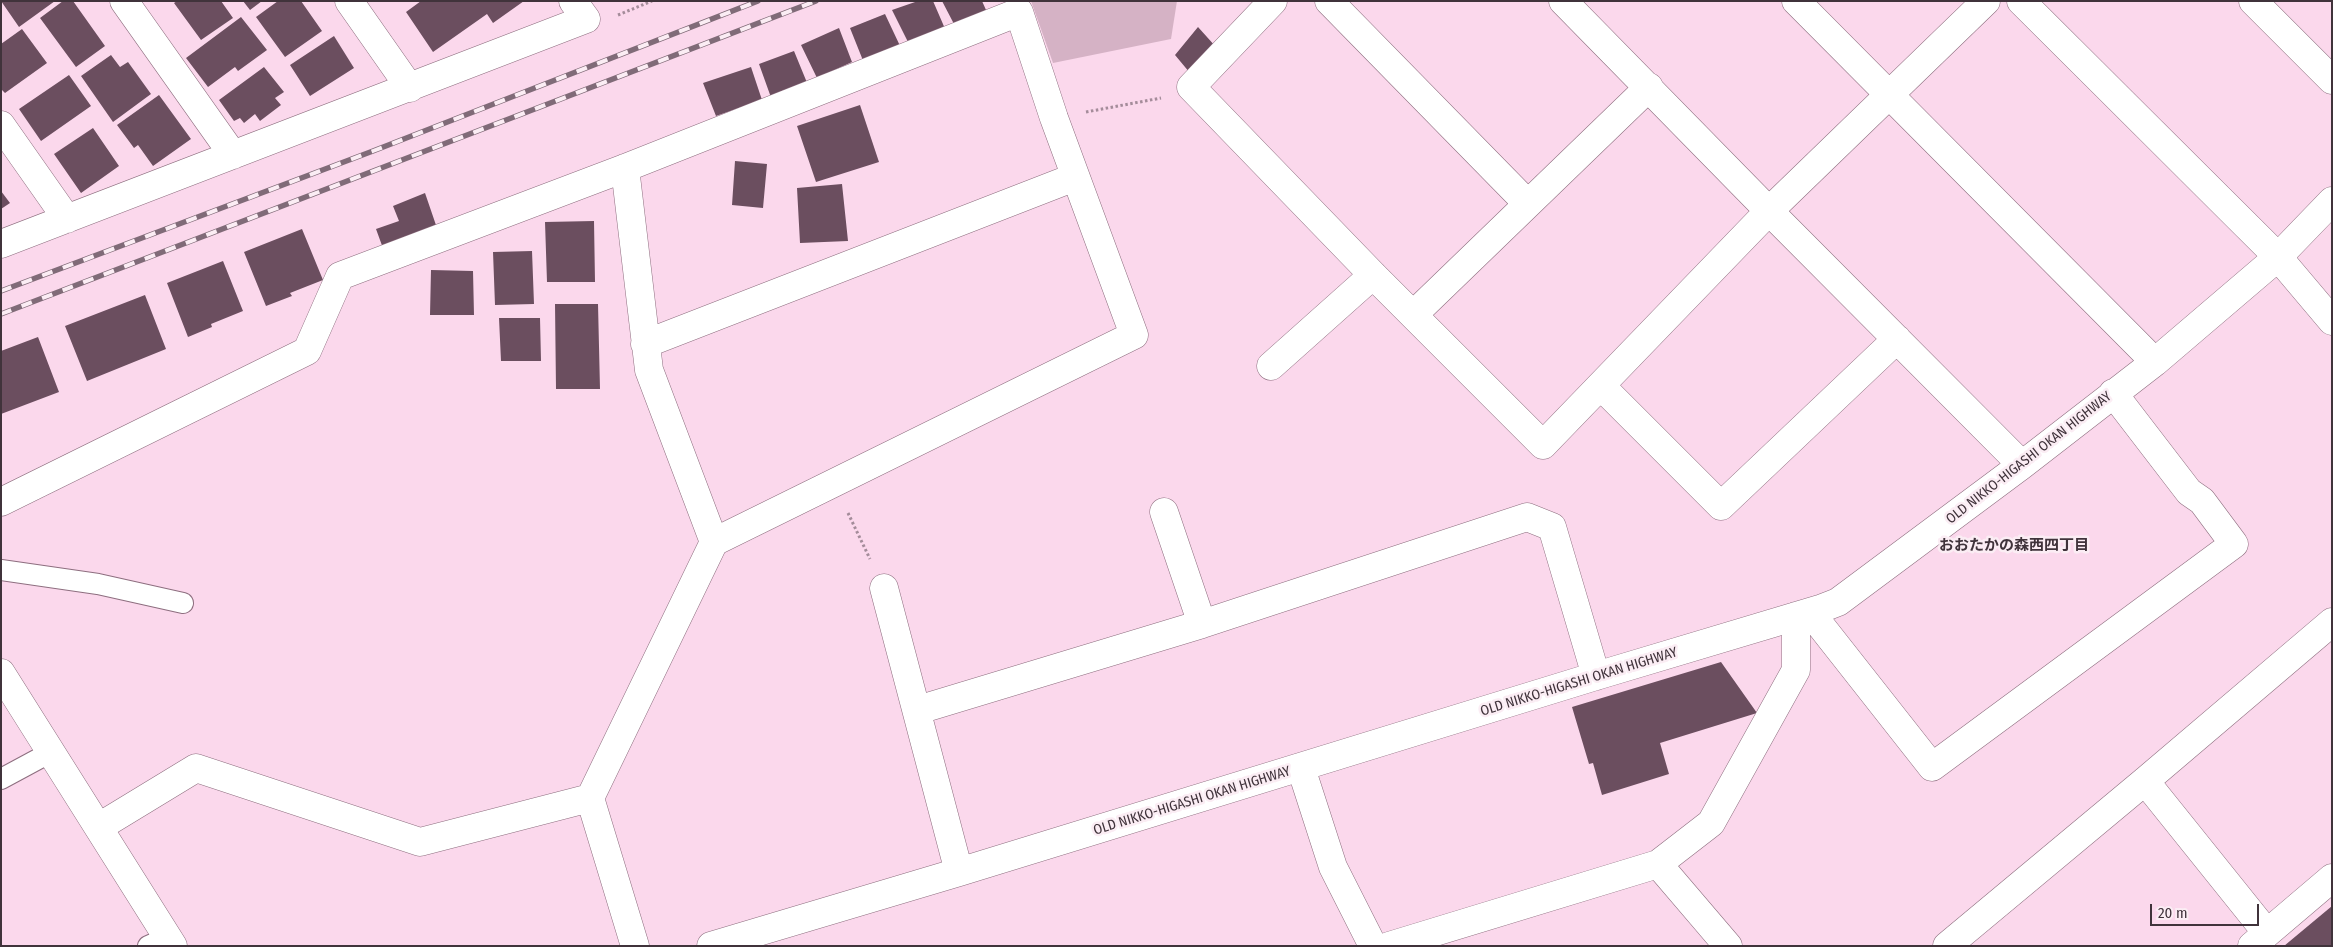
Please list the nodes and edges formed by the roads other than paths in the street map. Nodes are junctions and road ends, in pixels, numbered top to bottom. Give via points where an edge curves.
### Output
1 (124, 1) edge
2 (349, 1) edge
3 (573, 1) edge
4 (1273, 1) edge
5 (1329, 1) edge
6 (1563, 1) edge
7 (1796, 1) edge
8 (1986, 1) edge
9 (2021, 1) edge
10 (2253, 1) edge
11 (2332, 80) edge
12 (410, 88) junction
13 (1648, 88) junction
14 (1889, 97) junction
15 (1, 125) edge
16 (233, 156) junction
17 (625, 168) junction
18 (1075, 177) junction
19 (2332, 201) edge
20 (1527, 203) junction
21 (1769, 212) junction
22 (67, 219) junction
23 (1, 244) edge
24 (2278, 257) junction
25 (1373, 275) junction
26 (1413, 315) junction
27 (2332, 321) edge
28 (1898, 339) junction
29 (645, 344) junction
30 (2155, 362) junction
31 (1271, 366) dead end
32 (1601, 386) junction
33 (2113, 393) junction
34 (2022, 465) junction
35 (1, 502) edge
36 (1164, 512) dead end
37 (714, 542) junction
38 (1, 570) edge
39 (884, 588) road end
40 (183, 603) dead end
41 (1803, 614) junction
42 (2332, 622) edge
43 (1202, 624) junction
44 (2, 674) edge
45 (1596, 676) junction
46 (918, 710) junction
47 (53, 751) junction
48 (1301, 768) junction
49 (1, 779) edge
50 (2145, 781) junction
51 (590, 798) junction
52 (99, 827) junction
53 (1658, 864) junction
54 (958, 872) junction
55 (2332, 878) edge
56 (2260, 939) edge
57 (163, 943) edge
58 (635, 946) edge
59 (711, 946) edge
60 (1373, 946) edge
61 (1390, 946) edge
62 (1728, 946) edge
63 (1947, 946) edge

1 - 16 street
2 - 12 street
3 - 12 street via 586,20
4 - 25 street via 1191,86
5 - 20 street
6 - 13 street
7 - 14 street
8 - 14 street
9 - 24 street
10 - 11 street
12 - 16 street
13 - 20 street
13 - 21 street
14 - 21 street
14 - 30 street
15 - 22 street
16 - 22 street
17 - 18 street via 1019,12
17 - 29 street
17 - 35 street via 340,276 307,351
18 - 29 street
18 - 37 street via 1134,335
19 - 24 street, OLD NIKKO-HIGASHI OKAN HIGHWAY
20 - 26 street
21 - 28 street
21 - 32 street
22 - 23 street
24 - 27 street
24 - 30 street, OLD NIKKO-HIGASHI OKAN HIGHWAY
25 - 26 street
25 - 31 street
26 - 32 street via 1543,445
28 - 32 street via 1721,506
28 - 34 street
29 - 37 street via 649,370
30 - 33 street, OLD NIKKO-HIGASHI OKAN HIGHWAY
33 - 34 street, OLD NIKKO-HIGASHI OKAN HIGHWAY
33 - 41 street via 2189,492 2202,501 2234,544 1932,767
34 - 41 street, OLD NIKKO-HIGASHI OKAN HIGHWAY via 1838,602
36 - 43 street
37 - 51 street
38 - 40 lane via 98,584
39 - 46 street
41 - 45 street, OLD NIKKO-HIGASHI OKAN HIGHWAY
41 - 53 street via 1796,670 1711,823
42 - 50 street
43 - 45 street via 1527,517 1552,527
43 - 46 street
44 - 47 street
45 - 48 street, OLD NIKKO-HIGASHI OKAN HIGHWAY
46 - 54 street
47 - 49 lane
47 - 52 street
48 - 54 street, OLD NIKKO-HIGASHI OKAN HIGHWAY
48 - 60 street via 1333,867
50 - 56 street
50 - 63 street
51 - 52 street via 420,842 196,768
51 - 58 street
52 - 57 street
53 - 61 street
53 - 62 street
54 - 59 street, OLD NIKKO-HIGASHI OKAN HIGHWAY
55 - 56 street

